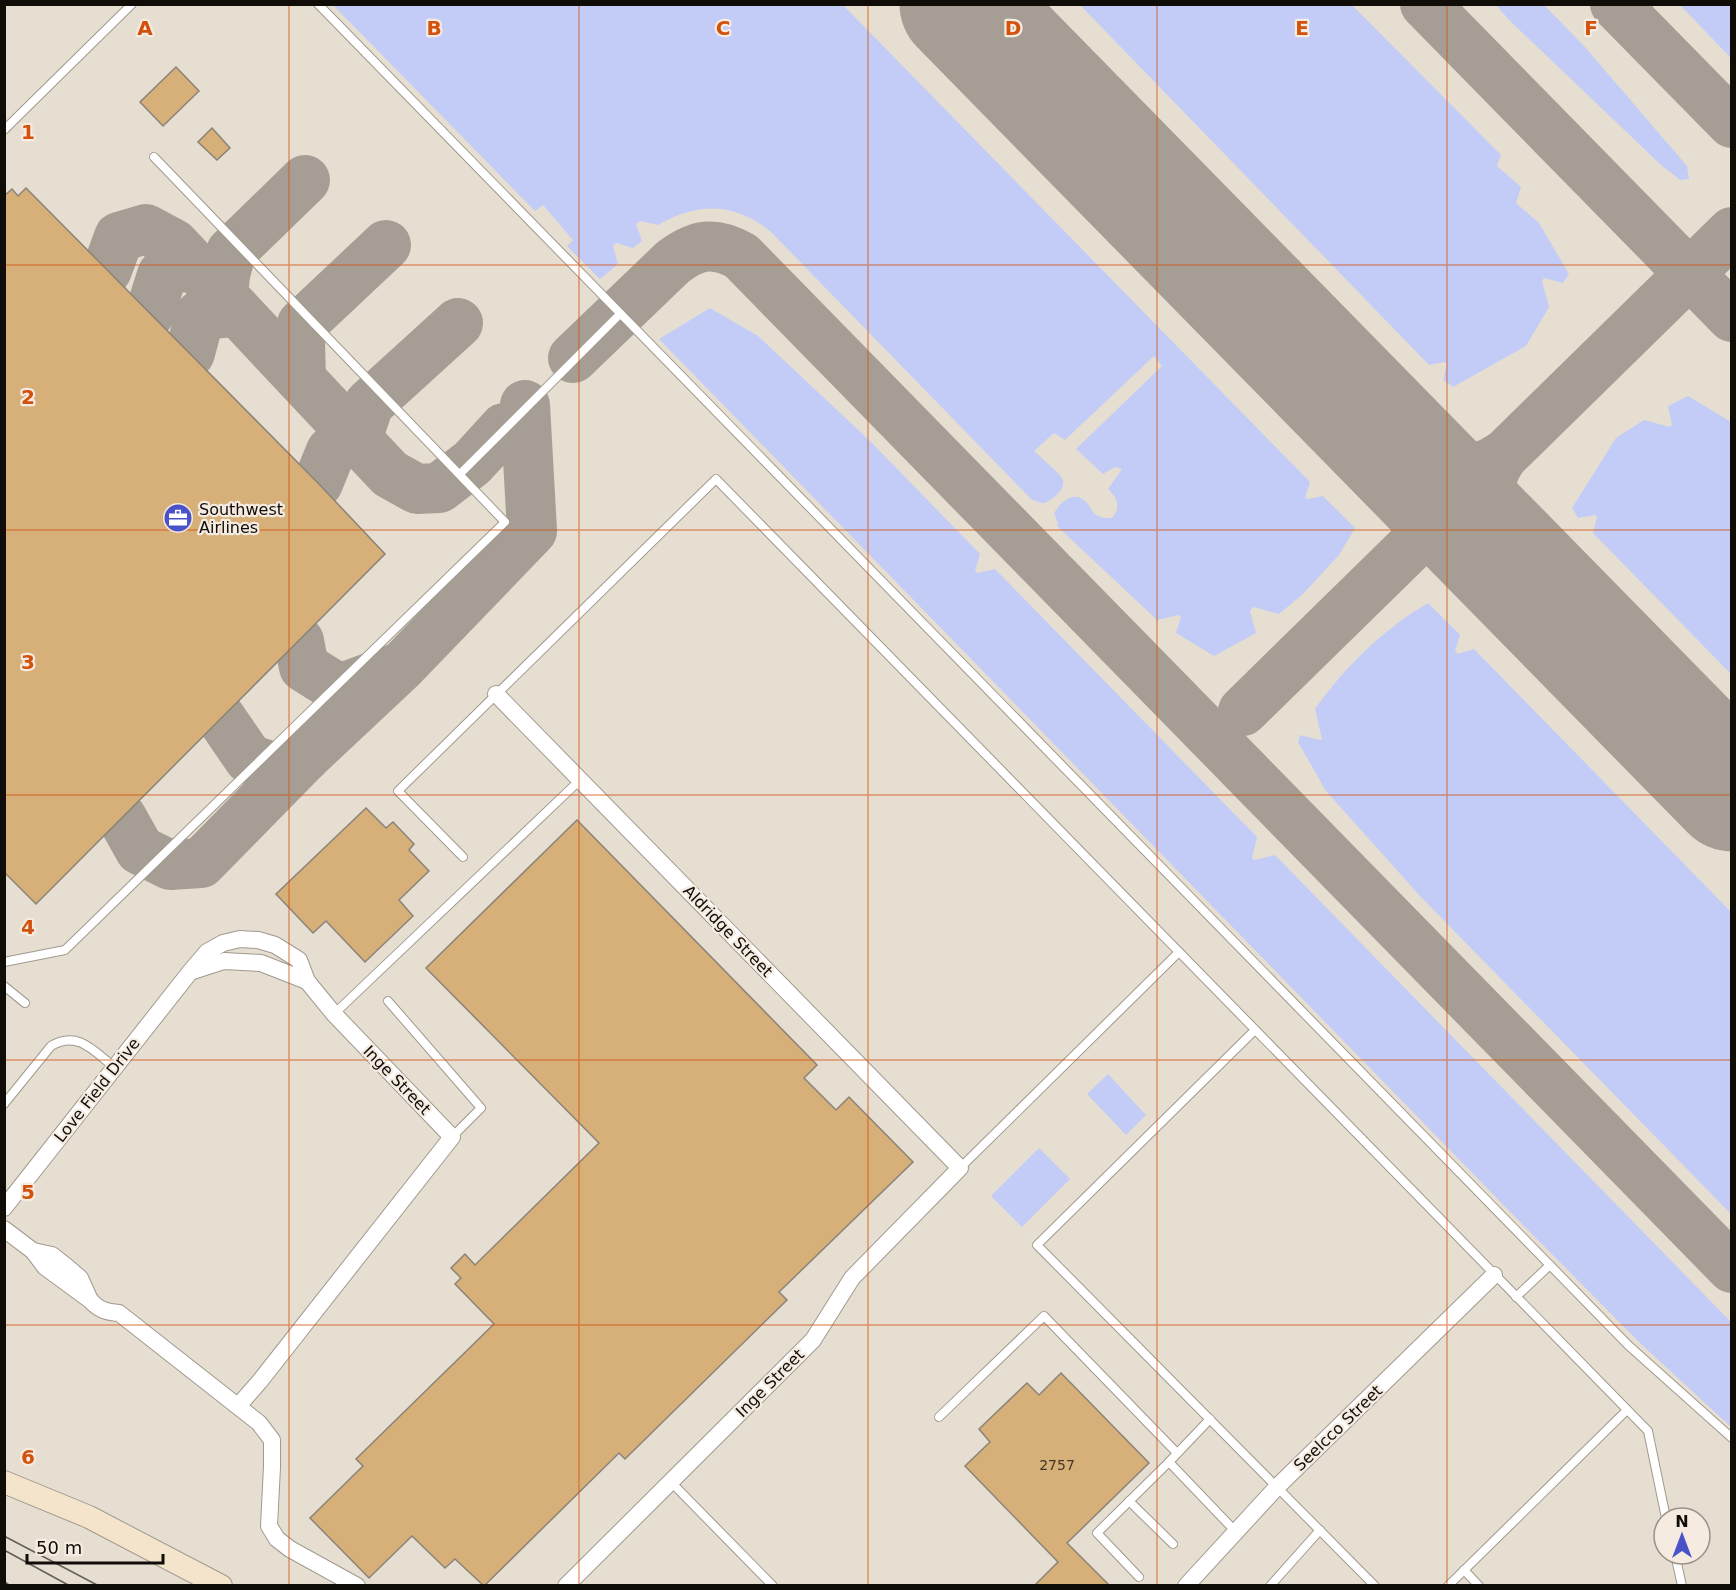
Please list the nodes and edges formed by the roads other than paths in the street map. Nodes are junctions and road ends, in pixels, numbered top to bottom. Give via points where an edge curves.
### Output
1 (132, 4) edge
2 (318, 4) edge
3 (4, 130) edge
4 (154, 157) dead end
5 (620, 314) junction
6 (460, 474) junction
7 (496, 694) junction
8 (580, 780) junction
9 (463, 857) dead end
10 (1179, 952) junction
11 (4, 962) edge
12 (190, 972) junction
13 (307, 981) junction
14 (4, 986) edge
15 (388, 1001) dead end
16 (25, 1003) dead end
17 (334, 1014) junction
18 (1255, 1030) junction
19 (115, 1068) junction
20 (4, 1104) edge
21 (452, 1137) junction
22 (960, 1168) junction
23 (4, 1208) edge
24 (4, 1229) edge
25 (1550, 1265) junction
26 (1494, 1275) junction
27 (1516, 1296) junction
28 (239, 1405) junction
29 (1627, 1410) junction
30 (939, 1417) dead end
31 (1210, 1419) junction
32 (1731, 1438) edge
33 (1177, 1453) junction
34 (1169, 1462) junction
35 (670, 1481) junction
36 (4, 1482) edge
37 (1277, 1487) junction
38 (1129, 1500) junction
39 (1663, 1506) edge
40 (1320, 1530) junction
41 (1236, 1532) junction
42 (1173, 1544) dead end
43 (1678, 1566) edge
44 (1464, 1570) junction
45 (1139, 1577) dead end
46 (222, 1586) edge
47 (357, 1586) edge
48 (566, 1586) edge
49 (773, 1586) edge
50 (1186, 1586) edge
51 (1270, 1586) edge
52 (1375, 1586) edge
53 (1448, 1586) edge
54 (1479, 1586) edge
55 (1682, 1586) edge

1 - 3 lane
2 - 5 lane
4 - 6 lane
5 - 6 lane
5 - 25 lane
6 - 11 lane via 505,522 65,950
7 - 8 street, Aldridge Street
7 - 9 lane via 398,791
7 - 10 lane via 716,479
8 - 17 lane
8 - 22 street, Aldridge Street
10 - 18 lane
10 - 22 lane
12 - 13 street, Inge Street via 224,961 261,963
12 - 13 street, Inge Street via 207,952 223,943 258,940 298,960
12 - 19 street, Love Field Drive
13 - 17 street, Inge Street
14 - 16 lane
15 - 21 lane via 481,1108
17 - 21 street, Inge Street
18 - 26 lane
18 - 31 lane via 1037,1245
19 - 20 lane via 79,1041 59,1041
19 - 23 street, Love Field Drive
21 - 28 street
22 - 35 street, Inge Street via 852,1278 813,1340
24 - 28 street via 33,1251 52,1255 80,1278 90,1300 102,1311 119,1313
25 - 27 lane
25 - 32 lane via 1628,1345
26 - 27 lane
26 - 37 street, Seelcco Street
27 - 29 lane
28 - 47 street via 272,1440 269,1526 277,1539
29 - 39 lane via 1647,1431
29 - 44 lane
30 - 33 lane via 1044,1316
31 - 33 lane
31 - 37 lane
33 - 34 lane
34 - 38 lane
34 - 41 lane
35 - 48 street, Inge Street
35 - 49 lane
36 - 46 main road via 89,1517
37 - 40 lane
37 - 41 street, Seelcco Street
38 - 42 lane
38 - 45 lane via 1097,1533
40 - 51 lane
40 - 52 lane
41 - 50 street, Seelcco Street
43 - 55 lane
44 - 53 lane
44 - 54 lane

